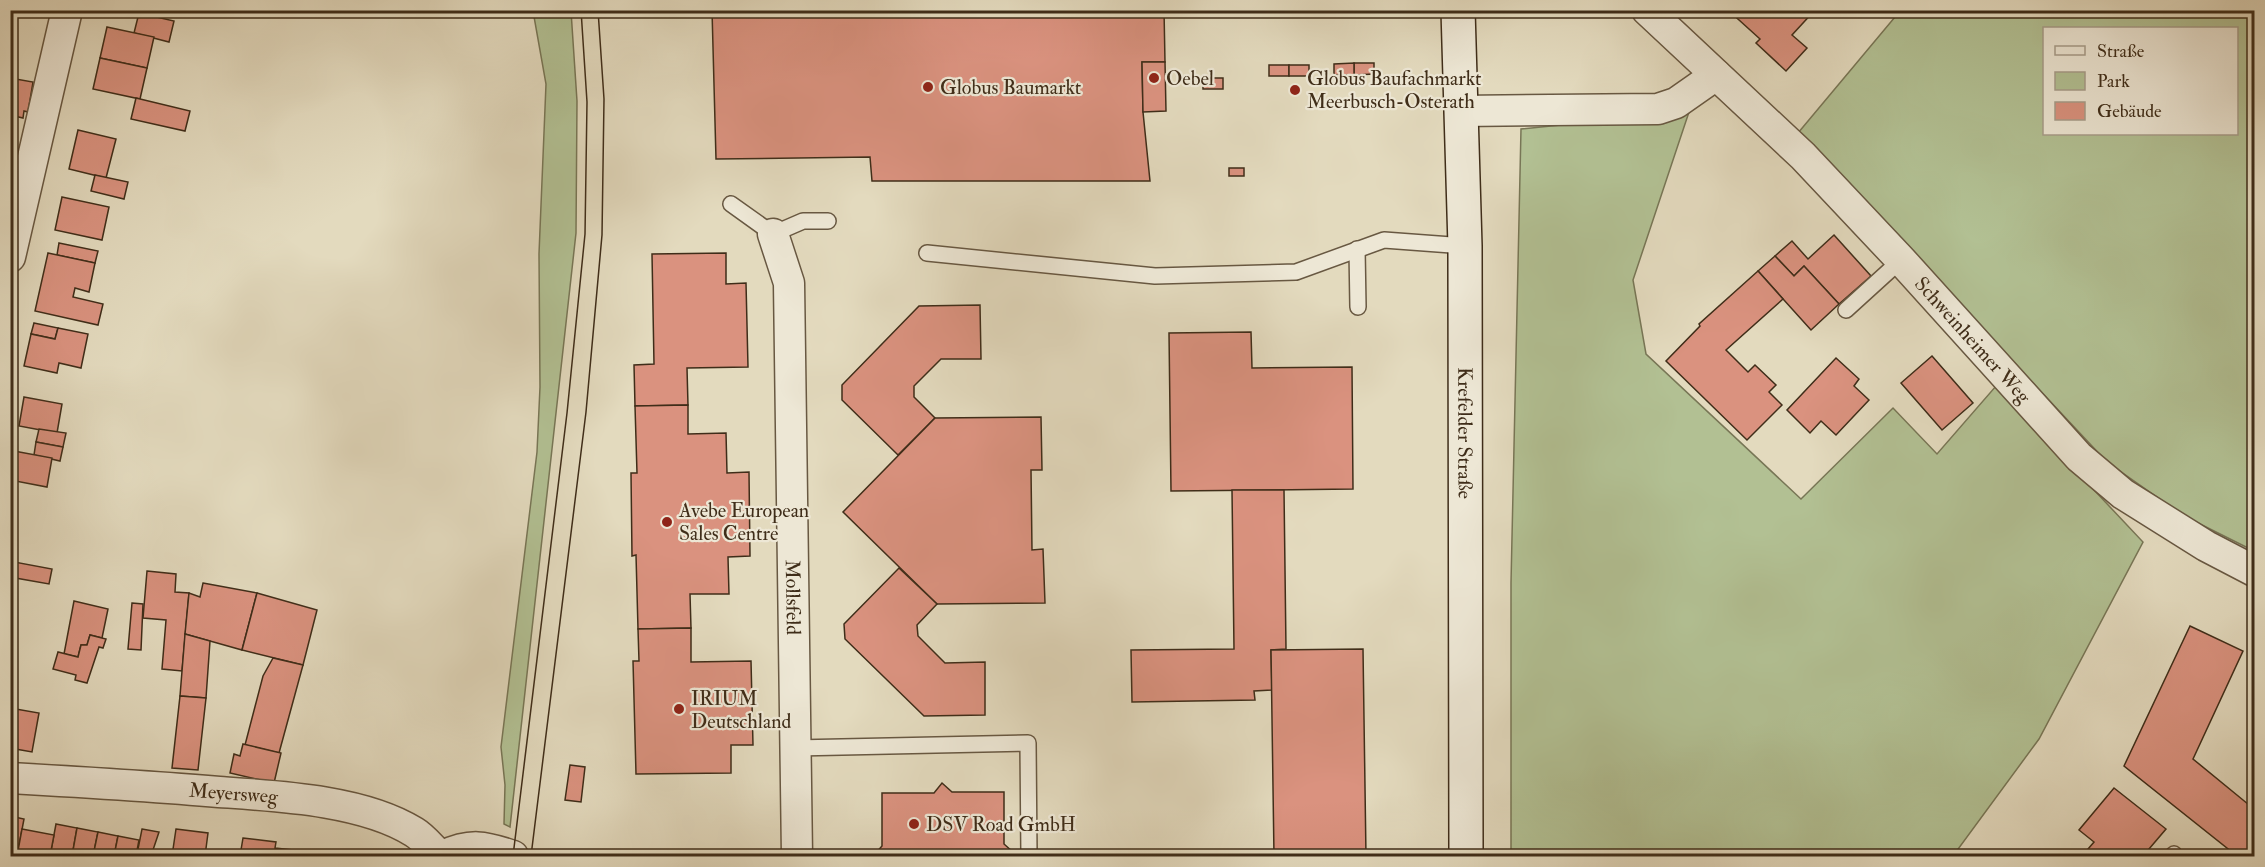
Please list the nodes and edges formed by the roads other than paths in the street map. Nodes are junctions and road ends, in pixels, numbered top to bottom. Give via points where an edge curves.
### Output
1 (67, 10) edge
2 (1458, 10) edge
3 (1647, 10) edge
4 (1716, 75) junction
5 (1460, 111) junction
6 (731, 204) dead end
7 (828, 221) dead end
8 (773, 234) junction
9 (1465, 246) junction
10 (1357, 249) junction
11 (927, 253) dead end
12 (10, 257) edge
13 (1900, 260) junction
14 (1358, 307) dead end
15 (1846, 310) dead end
16 (2254, 571) edge
17 (795, 748) junction
18 (10, 778) edge
19 (441, 856) edge
20 (513, 856) edge
21 (797, 856) edge
22 (1029, 856) edge
23 (1466, 856) edge

1 - 12 street
2 - 5 main road, Krefelder Straße
3 - 4 street, Schweinheimer Weg
4 - 5 street via 1676,103 1658,109
4 - 13 street, Schweinheimer Weg via 1803,156
5 - 9 main road, Krefelder Straße
6 - 8 lane
7 - 8 lane via 803,221
8 - 17 street, Mollsfeld via 789,283
9 - 10 lane via 1383,240
9 - 23 main road, Krefelder Straße
10 - 11 lane via 1296,272 1155,276
10 - 14 lane
13 - 15 lane
13 - 16 street, Schweinheimer Weg via 2079,457 2123,494
17 - 21 street, Mollsfeld
17 - 22 lane via 1028,743
18 - 19 street, Meyersweg via 272,796 346,807 415,832
19 - 20 street, Meyersweg via 460,848 475,848

